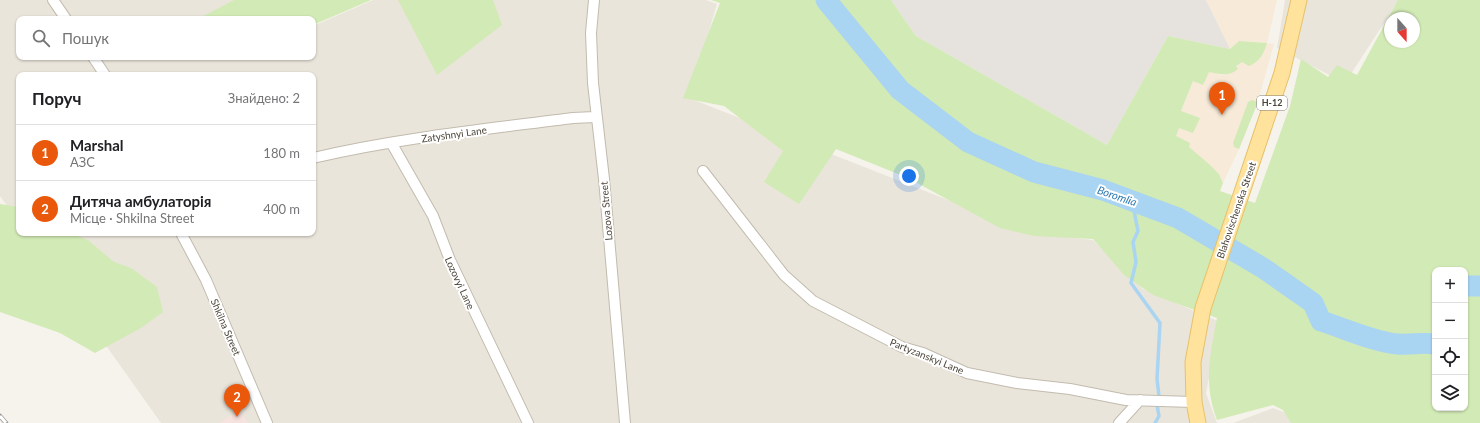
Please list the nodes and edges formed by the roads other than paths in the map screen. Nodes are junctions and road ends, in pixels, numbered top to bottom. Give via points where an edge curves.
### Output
1 (53, 0) edge
2 (594, 0) edge
3 (1299, 0) edge
4 (64, 16) edge
5 (95, 60) edge
6 (103, 72) edge
7 (595, 118) junction
8 (392, 144) junction
9 (316, 157) edge
10 (703, 171) dead end
11 (183, 236) edge
12 (1140, 400) junction
13 (1194, 402) junction
14 (267, 423) edge
15 (528, 423) edge
16 (625, 423) edge
17 (1119, 423) edge
18 (1198, 423) edge

1 - 4 street
2 - 7 street, Lozova Street via 591,52
3 - 13 main road, Blahovischenska Street / Н-12 via 1282,73 1205,298 1194,362
5 - 6 street
7 - 8 street, Zatyshnyi Lane via 573,118
7 - 16 street, Lozova Street via 604,179
8 - 9 street, Zatyshnyi Lane
8 - 15 street, Lozovyi Lane via 433,216 450,260
10 - 12 street, Partyzanskyi Lane via 784,275 813,302 902,347 923,353 967,373 1016,383
11 - 14 street, Shkilna Street via 206,280
12 - 13 street, Partyzanskyi Lane
12 - 17 street
13 - 18 main road, Blahovischenska Street / Н-12

